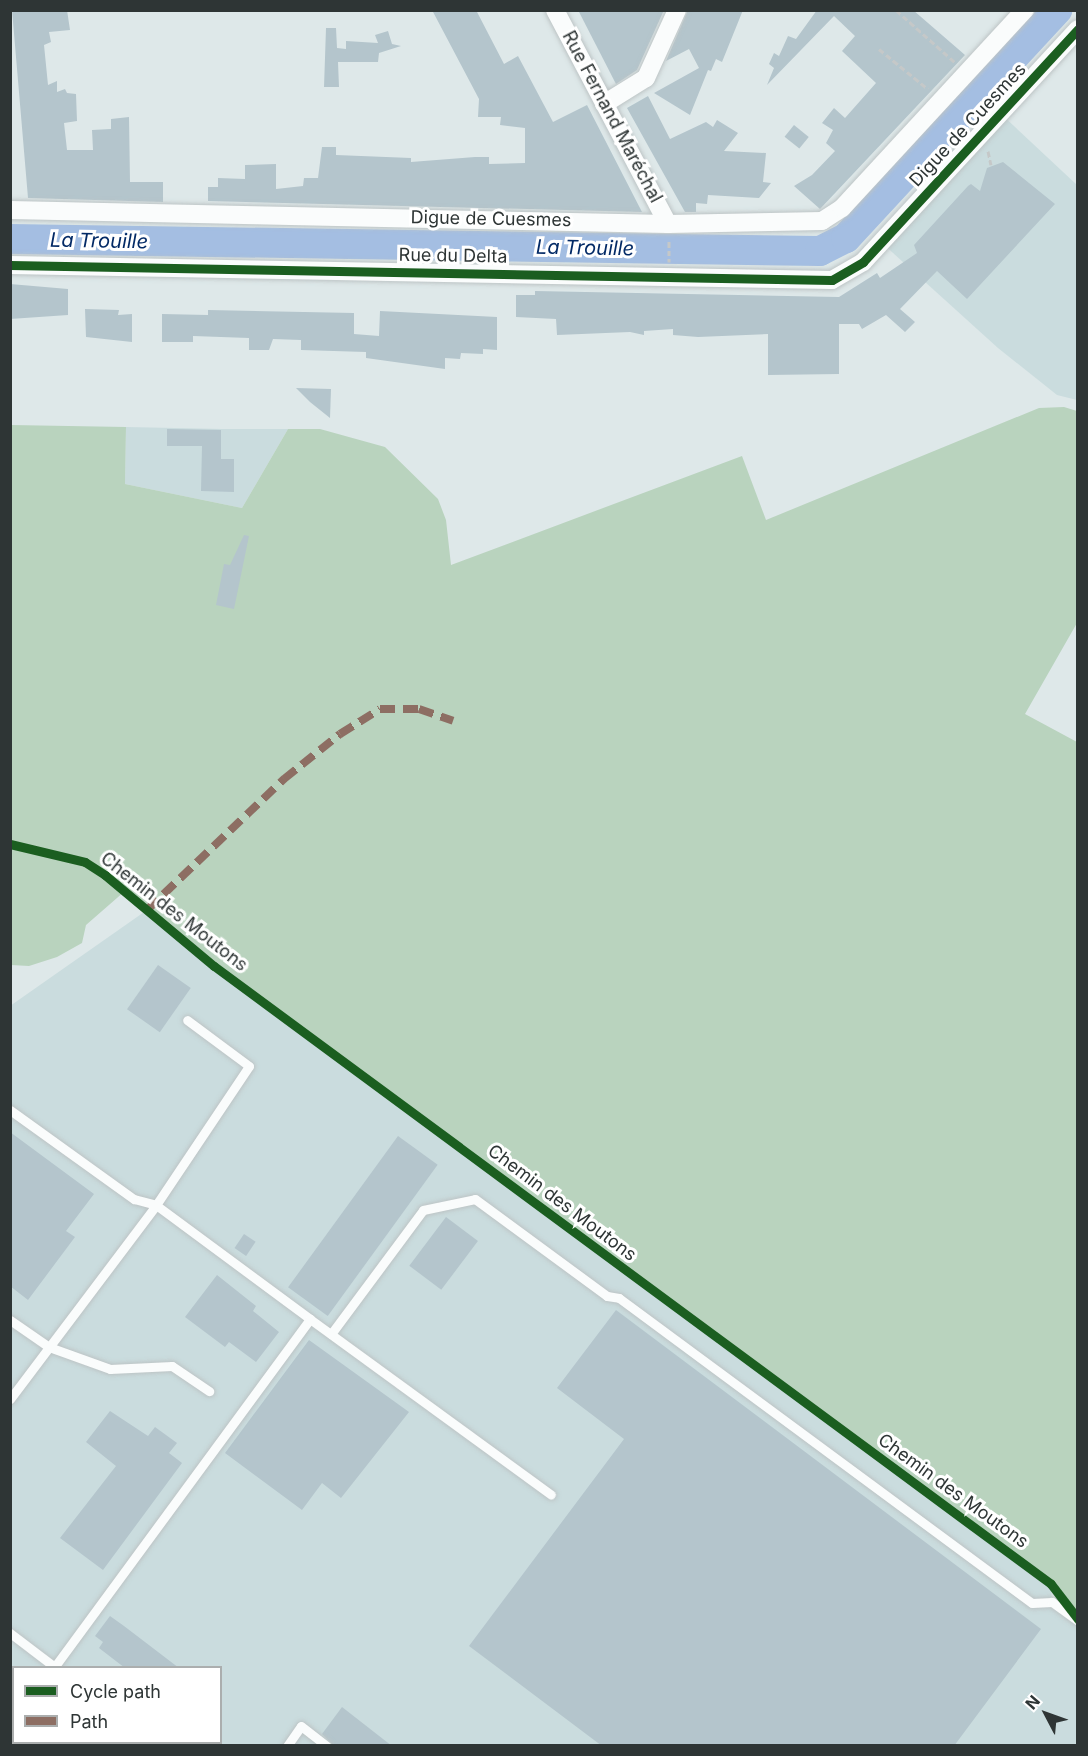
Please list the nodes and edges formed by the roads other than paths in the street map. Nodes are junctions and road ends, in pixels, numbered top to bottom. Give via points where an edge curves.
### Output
1 (555, 10) edge
2 (677, 10) edge
3 (1025, 10) edge
4 (1077, 29) edge
5 (604, 104) junction
6 (10, 210) edge
7 (668, 229) junction
8 (882, 243) joint
9 (10, 265) edge
10 (187, 1020) dead end
11 (10, 1110) edge
12 (156, 1205) junction
13 (310, 1318) junction
14 (10, 1320) edge
15 (331, 1334) junction
16 (49, 1347) junction
17 (209, 1391) dead end
18 (10, 1399) edge
19 (551, 1495) dead end
20 (1077, 1621) edge
21 (10, 1633) edge
22 (54, 1666) edge
23 (56, 1666) edge
24 (287, 1746) edge
25 (327, 1746) edge

1 - 5 street, Rue Fernand Maréchal
2 - 5 street via 646,78
3 - 7 street, Digue de Cuesmes via 842,208 822,220
4 - 8 street, Digue de Cuesmes
5 - 7 street, Rue Fernand Maréchal
6 - 7 street, Digue de Cuesmes
8 - 9 street, Rue du Delta via 848,273 808,283
10 - 12 lane via 249,1066
11 - 12 lane via 134,1199
12 - 13 lane
12 - 16 lane
13 - 15 lane
13 - 23 lane
14 - 16 lane
15 - 19 lane
15 - 20 lane via 423,1210 476,1199 607,1296 619,1298 1032,1603 1052,1602
16 - 17 lane via 110,1369 172,1366
16 - 18 lane
21 - 22 lane
24 - 25 lane via 301,1726

